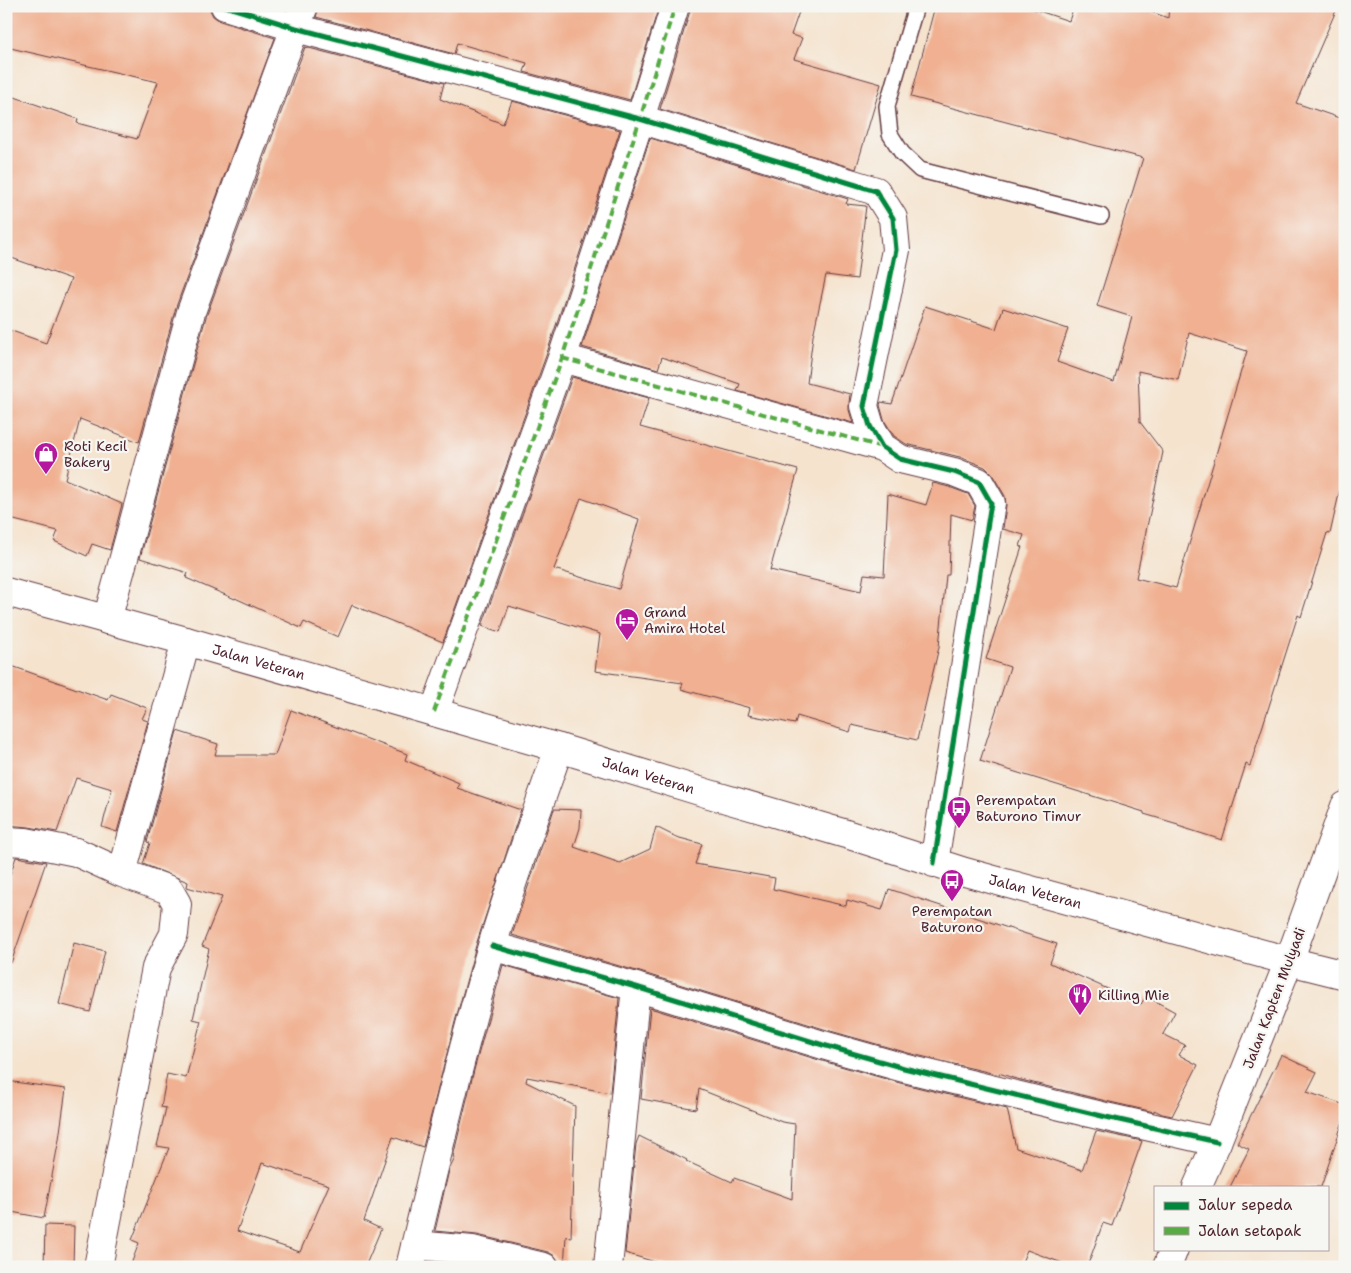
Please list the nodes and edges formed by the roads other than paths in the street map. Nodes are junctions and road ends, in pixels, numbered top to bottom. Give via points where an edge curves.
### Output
1 (225, 6) edge
2 (675, 6) edge
3 (916, 6) edge
4 (300, 17) edge
5 (640, 120) junction
6 (1101, 216) dead end
7 (562, 358) junction
8 (882, 447) junction
9 (6, 592) edge
10 (106, 620) junction
11 (186, 640) junction
12 (434, 712) junction
13 (559, 748) junction
14 (1345, 806) edge
15 (6, 841) edge
16 (934, 863) junction
17 (122, 873) junction
18 (492, 946) junction
19 (1289, 961) junction
20 (1345, 975) edge
21 (636, 987) junction
22 (1217, 1142) junction
23 (1197, 1186) edge
24 (1174, 1250) edge
25 (413, 1256) edge
26 (98, 1267) edge
27 (544, 1267) edge
28 (608, 1267) edge
29 (1167, 1267) edge

1 - 4 street
2 - 5 street
3 - 6 lane via 887,106 890,134 902,153 920,170
4 - 5 street via 451,68
4 - 10 street via 191,312
5 - 7 street
5 - 8 street via 876,191 893,218 896,250 864,406 870,426
7 - 8 street
7 - 12 street
8 - 16 street via 900,459 954,472 979,482 991,503
9 - 10 street, Jalan Veteran
10 - 11 street, Jalan Veteran
11 - 12 street, Jalan Veteran
11 - 17 street
12 - 13 street, Jalan Veteran
13 - 16 street, Jalan Veteran
13 - 18 street
14 - 19 street, Jalan Kapten Mulyadi
15 - 17 street via 76,852
16 - 19 street, Jalan Veteran
17 - 26 street via 169,890 177,904 174,934 156,968
18 - 21 street
18 - 25 street via 456,1076
19 - 20 street, Jalan Veteran
19 - 22 street, Jalan Kapten Mulyadi
21 - 22 street via 904,1068
21 - 28 street
22 - 23 street, Jalan Kapten Mulyadi
24 - 29 street
25 - 27 street via 473,1250

